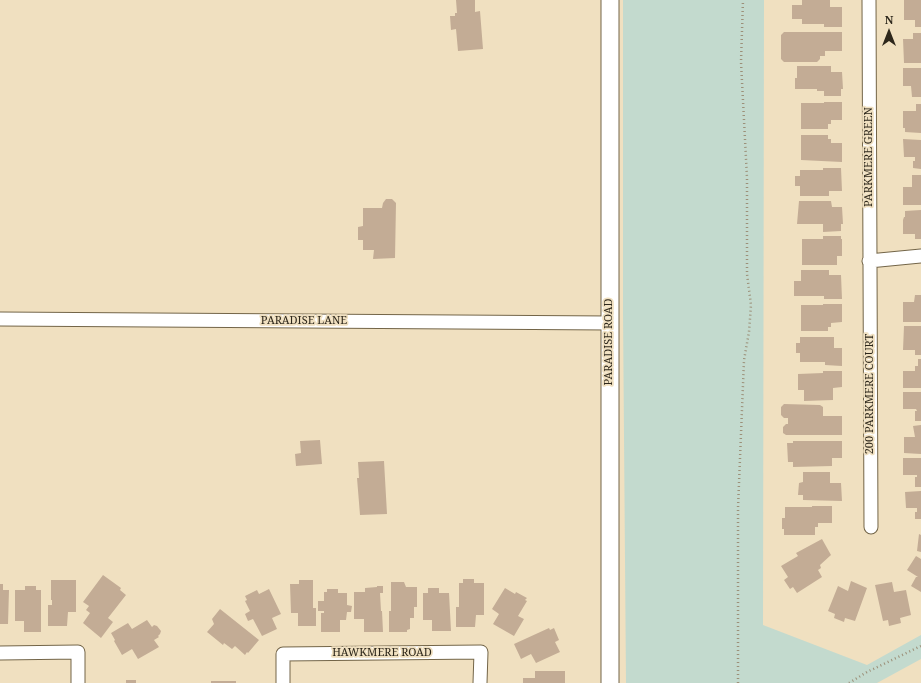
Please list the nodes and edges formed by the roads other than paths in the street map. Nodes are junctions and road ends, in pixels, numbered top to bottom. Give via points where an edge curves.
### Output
1 (610, 0) edge
2 (869, 0) edge
3 (921, 256) edge
4 (870, 261) junction
5 (0, 319) edge
6 (609, 323) junction
7 (871, 527) dead end
8 (0, 653) edge
9 (78, 683) edge
10 (283, 683) edge
11 (480, 683) edge
12 (610, 683) edge

1 - 6 street, PARADISE ROAD
2 - 4 street, PARKMERE GREEN
3 - 4 street
4 - 7 street, 200 PARKMERE COURT
5 - 6 street, PARADISE LANE
6 - 12 street, PARADISE ROAD
8 - 9 street via 78,652
10 - 11 street, HAWKMERE ROAD via 283,654 480,652

